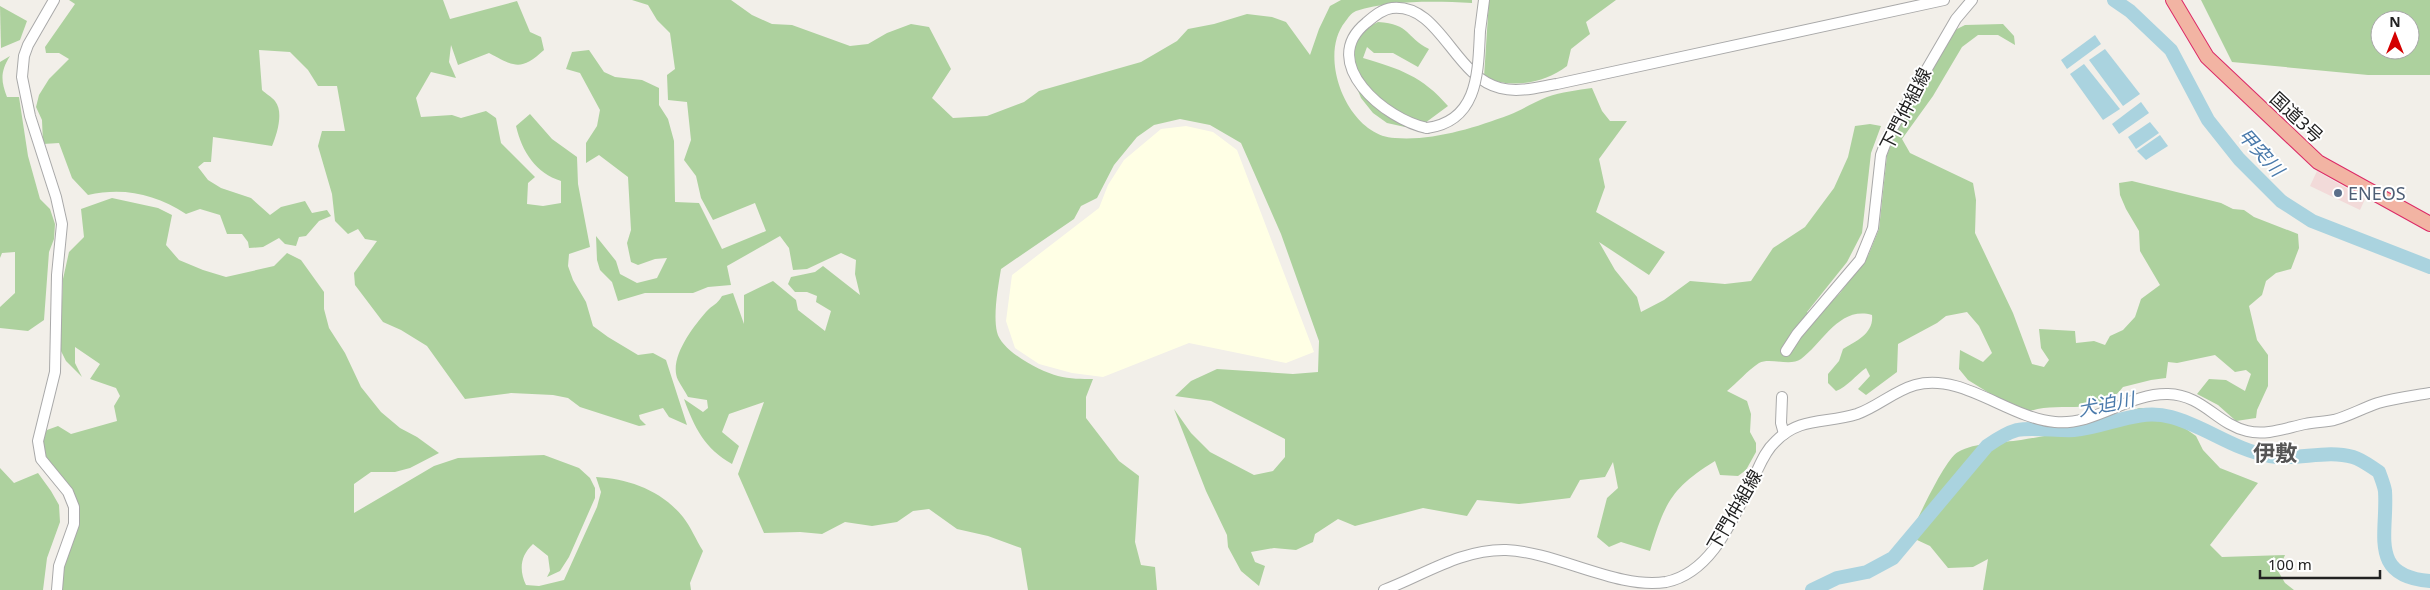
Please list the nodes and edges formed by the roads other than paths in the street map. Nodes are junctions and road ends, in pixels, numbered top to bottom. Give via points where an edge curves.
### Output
1 (54, 0) edge
2 (1484, 0) edge
3 (1944, 0) edge
4 (1972, 0) edge
5 (2173, 0) edge
6 (2430, 224) edge
7 (1786, 352) dead end
8 (2430, 393) edge
9 (1782, 397) dead end
10 (1784, 434) junction
11 (57, 590) edge
12 (1384, 590) edge

1 - 11 street via 28,45 22,77 30,116 62,224 57,275 55,372 38,441 41,459 68,492 74,506 74,524 59,566
2 - 3 street, bridge via 1478,69 1473,92 1467,105 1454,118 1427,128 1404,121 1378,104 1363,88 1352,68 1348,50 1355,35 1370,19 1391,8 1412,11 1428,20 1464,65 1482,81 1515,90 1557,84
4 - 7 street, 下門仲組線 via 1956,19 1888,134 1881,155 1873,228 1860,260 1797,334
5 - 6 highway, 国道3号 via 2207,56 2318,162
8 - 10 street, 下門仲組線 via 2378,403 2335,420 2260,433 2232,425 2196,401 2169,394 2138,399 2071,422 2055,422 2033,418 1951,384 1927,383 1904,389 1857,414 1808,422
9 - 10 street
10 - 12 street, 下門仲組線 via 1766,452 1715,547 1703,562 1681,577 1666,582 1636,582 1524,551 1486,551 1452,560

